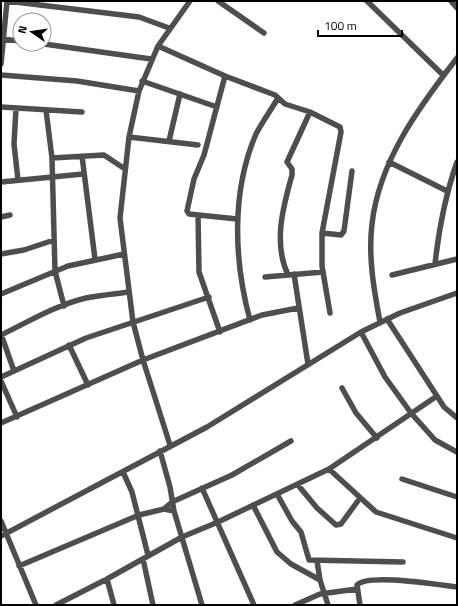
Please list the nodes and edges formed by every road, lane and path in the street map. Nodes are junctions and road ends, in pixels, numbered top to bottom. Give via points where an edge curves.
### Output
1 (7, 1) edge
2 (190, 1) edge
3 (218, 1) edge
4 (366, 1) edge
5 (451, 1) edge
6 (457, 8) edge
7 (169, 28) junction
8 (264, 33) dead end
9 (2, 39) edge
10 (12, 40) edge
11 (52, 45) edge
12 (158, 46) junction
13 (457, 58) edge
14 (151, 59) junction
15 (1, 64) edge
16 (1, 75) edge
17 (225, 76) junction
18 (443, 76) junction
19 (142, 82) junction
20 (138, 91) junction
21 (180, 94) junction
22 (278, 98) junction
23 (1, 107) edge
24 (16, 108) junction
25 (217, 108) junction
26 (46, 110) junction
27 (82, 112) dead end
28 (310, 112) junction
29 (129, 137) junction
30 (169, 141) junction
31 (198, 144) dead end
32 (82, 156) junction
33 (52, 158) junction
34 (389, 162) junction
35 (457, 162) edge
36 (126, 169) junction
37 (352, 171) dead end
38 (455, 173) edge
39 (83, 174) junction
40 (53, 176) junction
41 (18, 180) junction
42 (1, 182) edge
43 (447, 191) junction
44 (10, 215) dead end
45 (198, 215) junction
46 (1, 217) edge
47 (237, 218) junction
48 (322, 233) junction
49 (54, 240) junction
50 (1, 254) edge
51 (124, 254) junction
52 (95, 259) junction
53 (457, 259) edge
54 (435, 264) junction
55 (55, 271) junction
56 (323, 272) junction
57 (294, 274) junction
58 (288, 275) junction
59 (392, 275) dead end
60 (265, 277) dead end
61 (129, 292) junction
62 (457, 293) edge
63 (1, 294) edge
64 (209, 297) junction
65 (64, 306) junction
66 (298, 308) junction
67 (330, 313) dead end
68 (387, 319) junction
69 (250, 320) junction
70 (133, 322) junction
71 (380, 322) junction
72 (220, 332) junction
73 (361, 332) junction
74 (1, 335) edge
75 (69, 345) junction
76 (143, 360) junction
77 (308, 364) junction
78 (14, 371) junction
79 (1, 377) edge
80 (1, 381) edge
81 (88, 385) junction
82 (342, 388) dead end
83 (437, 396) junction
84 (411, 413) junction
85 (17, 417) junction
86 (457, 418) edge
87 (1, 423) edge
88 (377, 438) junction
89 (291, 441) dead end
90 (170, 445) junction
91 (160, 451) junction
92 (457, 452) edge
93 (329, 469) junction
94 (123, 472) junction
95 (402, 480) dead end
96 (298, 485) junction
97 (202, 488) junction
98 (277, 494) junction
99 (457, 497) edge
100 (360, 498) junction
101 (172, 502) junction
102 (253, 505) junction
103 (164, 509) junction
104 (174, 511) junction
105 (139, 515) junction
106 (1, 521) edge
107 (218, 522) junction
108 (4, 535) edge
109 (182, 537) junction
110 (457, 538) edge
111 (146, 557) junction
112 (317, 561) junction
113 (403, 562) dead end
114 (19, 566) junction
115 (107, 579) junction
116 (320, 580) junction
117 (457, 587) edge
118 (357, 589) junction
119 (326, 593) junction
120 (36, 605) edge
121 (56, 605) edge
122 (114, 605) edge
123 (154, 605) edge
124 (202, 605) edge
125 (254, 605) edge
126 (295, 605) edge
127 (328, 605) edge
128 (360, 605) edge

1 - 7 street via 139,17
1 - 9 street
2 - 7 street
3 - 8 street
4 - 18 street
5 - 6 street
7 - 12 street
9 - 10 street
9 - 15 street
11 - 14 street
12 - 14 street
12 - 17 street
13 - 18 street
14 - 19 street
16 - 20 street via 77,81
17 - 22 street
17 - 25 street
18 - 34 street
19 - 20 street
19 - 21 street
20 - 29 street
21 - 25 street
21 - 30 street
22 - 28 street via 285,104
22 - 47 street via 257,134 247,159
23 - 24 street
24 - 26 street
24 - 41 street via 14,144
25 - 45 street via 204,155 194,179 187,210 189,214
26 - 27 street
26 - 33 street
28 - 48 street via 341,129
28 - 58 street via 287,162 292,169 292,175 281,219 280,247 281,261
29 - 30 street
29 - 36 street
30 - 31 street
32 - 33 street
32 - 36 street via 107,156
32 - 39 street
33 - 40 street
34 - 43 street
34 - 71 street via 380,185 372,226 372,278
35 - 38 street
36 - 51 street via 120,218
37 - 48 street via 344,231 340,235
38 - 43 street
39 - 40 street
39 - 52 street
40 - 41 street
40 - 49 street
41 - 42 street
43 - 54 street via 439,226
44 - 46 street
45 - 47 street
45 - 64 street via 199,272
47 - 69 street via 239,271
48 - 56 street
49 - 50 street via 24,250
49 - 55 street
51 - 52 street
51 - 61 street
52 - 55 street
53 - 54 street
54 - 59 street
55 - 63 street
55 - 65 street
56 - 57 street
56 - 67 street
57 - 58 street
57 - 66 street
58 - 60 street
61 - 65 street via 86,298
61 - 70 street
62 - 68 street
64 - 70 street
64 - 72 street
65 - 74 street
66 - 69 street
66 - 77 street
68 - 71 street
68 - 83 street
69 - 72 street
70 - 75 street
70 - 76 street
71 - 73 street
72 - 76 street
73 - 77 street
73 - 84 street via 385,377
74 - 78 street
75 - 78 street
75 - 81 street
76 - 81 street
76 - 90 street
77 - 90 street via 207,427
78 - 79 street
80 - 85 street
81 - 85 street
82 - 88 street via 356,413
83 - 84 street
83 - 86 street via 444,407
84 - 88 street
84 - 92 street via 435,440
85 - 87 street
88 - 93 street
89 - 97 street via 232,475
90 - 91 street
91 - 94 street
91 - 101 street
93 - 96 street
93 - 100 street
94 - 105 street via 131,487
94 - 108 street
95 - 99 street
96 - 98 street
96 - 100 street via 317,508 336,525 341,524
97 - 101 street
97 - 107 street
98 - 102 street
98 - 112 street via 301,532 308,559
100 - 110 street via 381,514
101 - 103 street
101 - 104 street
102 - 107 street
102 - 116 street via 277,552
103 - 104 street
103 - 105 street
104 - 109 street
105 - 111 street
105 - 114 street
106 - 108 street
107 - 109 street
107 - 125 street
108 - 114 street
109 - 111 street
109 - 124 street
111 - 115 street
111 - 123 street
112 - 113 street
112 - 116 street
114 - 120 street
115 - 121 street
115 - 122 street
116 - 119 street
117 - 118 street via 380,579 361,582
118 - 119 street
118 - 128 street
119 - 126 street via 314,595
119 - 127 street

